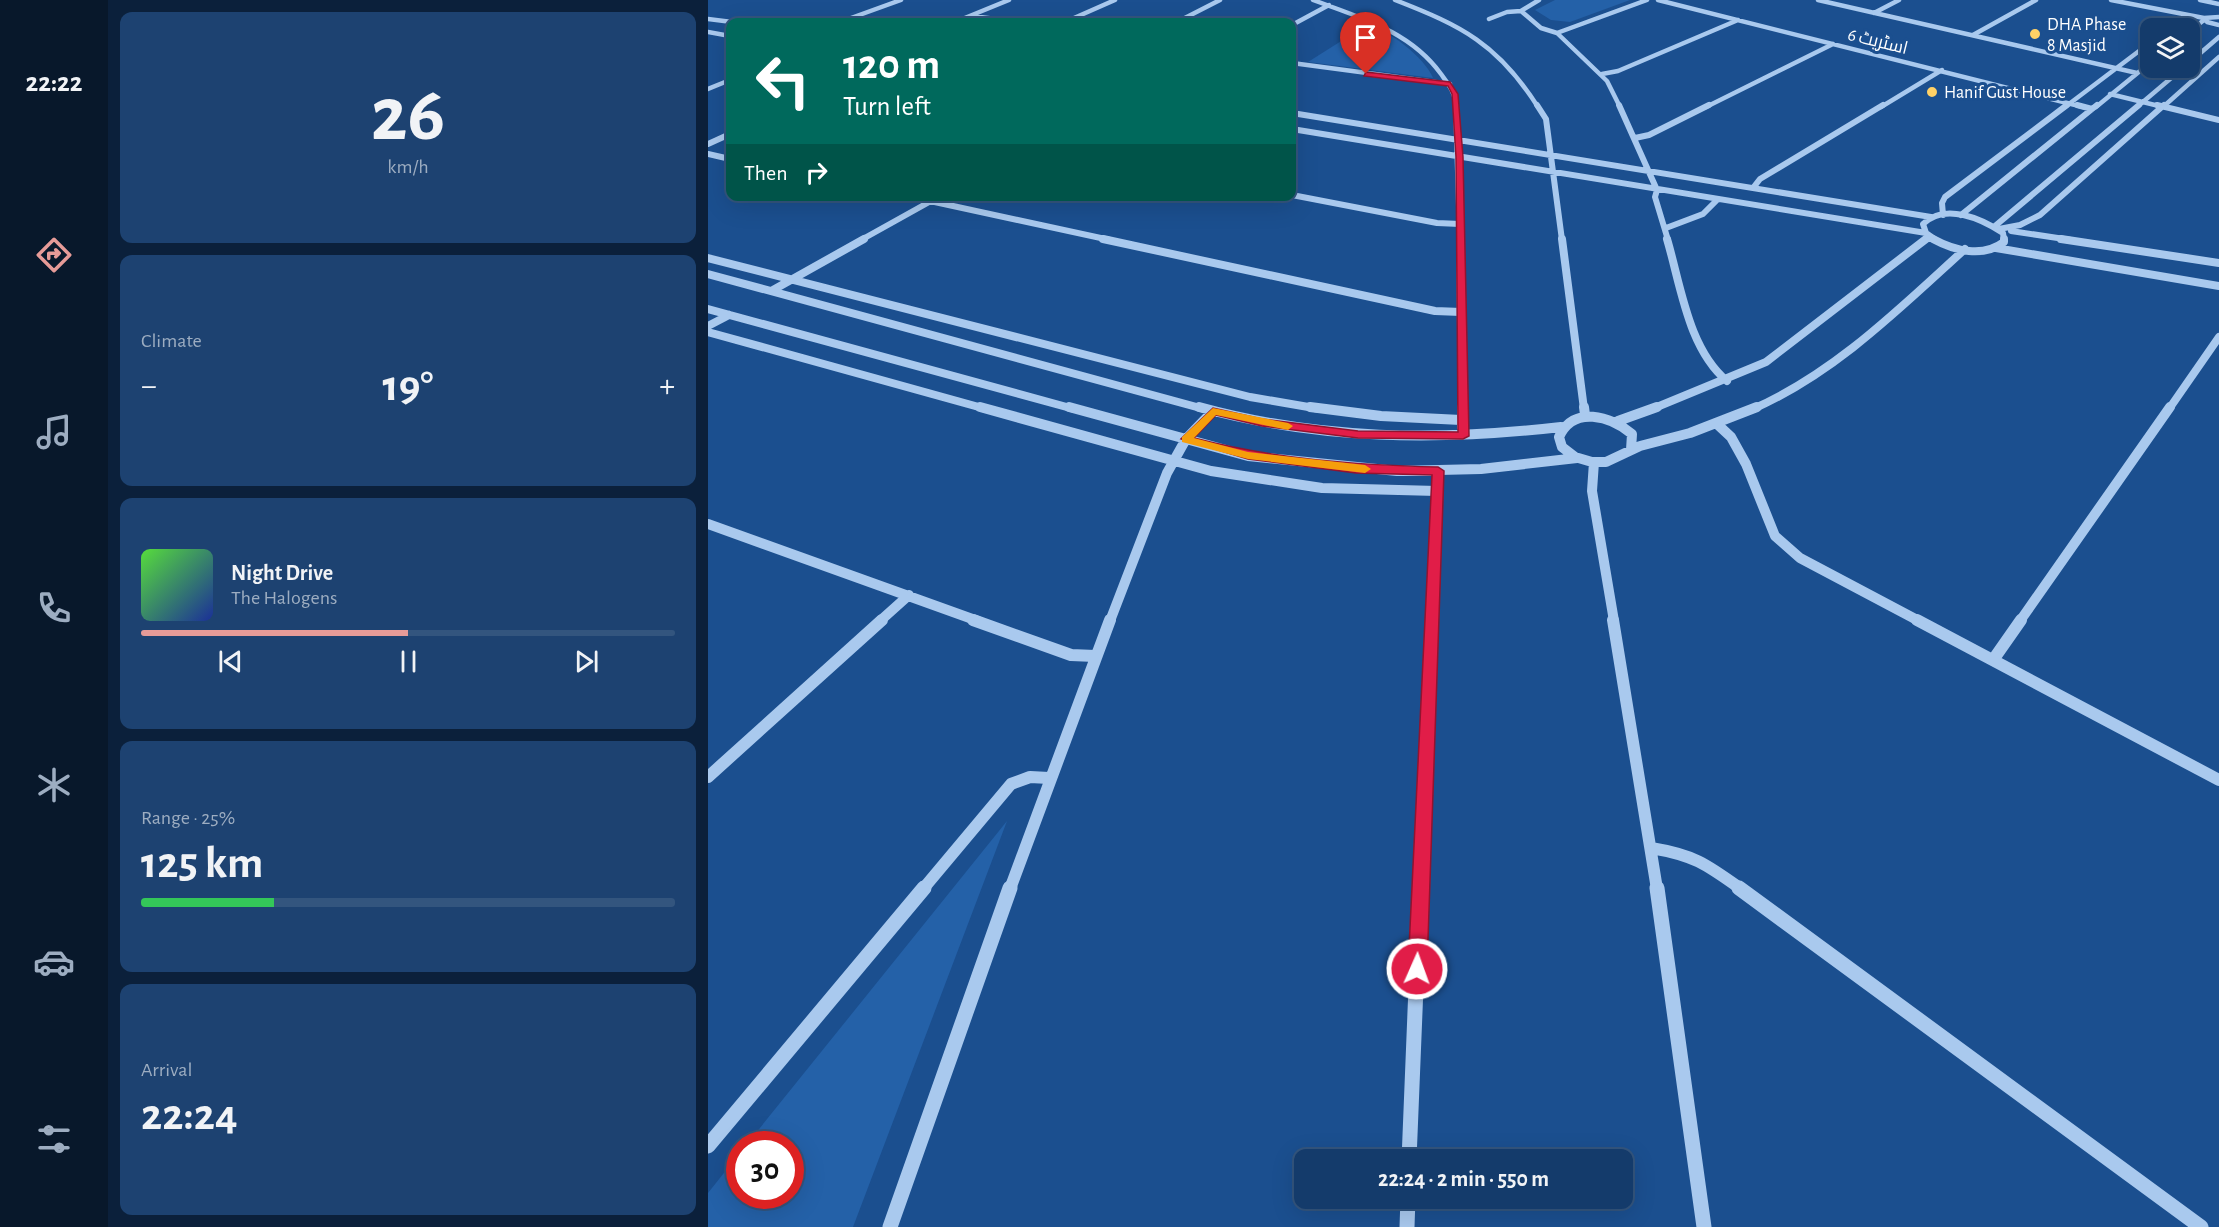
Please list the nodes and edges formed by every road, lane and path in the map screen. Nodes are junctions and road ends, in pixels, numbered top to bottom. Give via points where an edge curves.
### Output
1 (901, 0) edge
2 (1009, 0) edge
3 (1115, 0) edge
4 (1220, 0) edge
5 (1313, 0) edge
6 (1395, 0) edge
7 (1539, 0) edge
8 (1647, 0) edge
9 (1659, 0) edge
10 (1818, 0) edge
11 (1899, 0) edge
12 (2036, 0) edge
13 (2111, 0) edge
14 (2200, 0) edge
15 (2219, 4) edge
16 (1329, 5) junction
17 (2219, 9) edge
18 (1521, 11) junction
19 (1874, 12) junction
20 (972, 15) junction
21 (2186, 15) junction
22 (2211, 16) junction
23 (2219, 17) edge
24 (851, 18) edge
25 (965, 18) edge
26 (992, 18) edge
27 (1074, 18) edge
28 (1185, 18) edge
29 (2182, 18) edge
30 (708, 19) edge
31 (1489, 19) dead end
32 (2204, 19) junction
33 (1739, 20) junction
34 (726, 21) edge
35 (1296, 23) edge
36 (2200, 23) edge
37 (2219, 25) edge
38 (708, 32) edge
39 (1557, 33) junction
40 (726, 35) edge
41 (1973, 35) junction
42 (2219, 37) edge
43 (1833, 44) junction
44 (2140, 50) edge
45 (2200, 53) edge
46 (2219, 57) edge
47 (1296, 64) edge
48 (2208, 66) junction
49 (2117, 68) junction
50 (2219, 69) edge
51 (1942, 70) junction
52 (2140, 71) edge
53 (2137, 73) junction
54 (1602, 74) junction
55 (2171, 78) edge
56 (726, 82) edge
57 (1450, 84) junction
58 (708, 89) edge
59 (2110, 94) junction
60 (2143, 102) junction
61 (2071, 103) junction
62 (2163, 107) junction
63 (2091, 109) junction
64 (1296, 114) edge
65 (2219, 120) edge
66 (1296, 130) edge
67 (726, 136) edge
68 (1635, 138) junction
69 (1458, 140) junction
70 (708, 144) edge
71 (708, 154) edge
72 (1552, 155) junction
73 (1460, 157) junction
74 (726, 158) edge
75 (1649, 171) junction
76 (1551, 172) junction
77 (1753, 188) junction
78 (1657, 190) junction
79 (1296, 196) edge
80 (1717, 200) junction
81 (930, 201) joint
82 (1943, 214) junction
83 (1961, 215) junction
84 (1930, 217) junction
85 (1460, 224) junction
86 (1666, 228) junction
87 (1997, 228) junction
88 (1927, 234) junction
89 (1996, 248) junction
90 (1965, 249) junction
91 (708, 258) edge
92 (2219, 264) edge
93 (708, 274) edge
94 (792, 279) junction
95 (2219, 285) edge
96 (773, 290) junction
97 (708, 309) edge
98 (1461, 312) junction
99 (729, 315) junction
100 (708, 326) edge
101 (708, 332) edge
102 (2219, 337) edge
103 (1727, 381) junction
104 (1213, 411) junction
105 (1585, 415) junction
106 (1461, 420) junction
107 (1617, 421) junction
108 (1716, 423) junction
109 (1561, 427) junction
110 (1463, 436) junction
111 (1186, 439) junction
112 (1631, 450) junction
113 (1577, 458) junction
114 (1173, 461) junction
115 (1594, 462) junction
116 (1438, 471) junction
117 (1437, 491) junction
118 (708, 524) edge
119 (909, 595) junction
120 (1095, 656) junction
121 (1994, 660) junction
122 (708, 777) edge
123 (1049, 778) junction
124 (2219, 780) edge
125 (1651, 848) junction
126 (708, 1146) edge
127 (1409, 1149) edge
128 (1408, 1209) edge
129 (890, 1227) edge
130 (1407, 1227) edge
131 (1704, 1227) edge
132 (2200, 1227) edge

1 - 24 street
2 - 20 street
3 - 27 street
4 - 28 street
5 - 16 street
6 - 72 street via 1436,16 1483,42 1519,77 1546,119
7 - 18 street
8 - 39 street
9 - 33 street, اسٹریٹ 6
10 - 19 street
11 - 19 street
12 - 41 street
13 - 21 street
14 - 15 street
16 - 35 street
16 - 57 street via 1407,39 1428,56
17 - 22 street
18 - 31 street
18 - 39 street via 1541,28
19 - 41 street
20 - 25 street
20 - 26 street
21 - 29 street
21 - 32 street
22 - 23 street
22 - 32 street
30 - 34 street
32 - 36 street
32 - 37 street
33 - 43 street, اسٹریٹ 6
33 - 54 street via 1618,71
38 - 40 street
39 - 54 street
41 - 49 street
42 - 45 street
43 - 51 street, اسٹریٹ 6
43 - 68 street via 1649,135
44 - 49 street
46 - 48 street
47 - 57 street
48 - 50 street
48 - 62 street
49 - 53 street
49 - 61 street
51 - 61 street, اسٹریٹ 6
51 - 77 street via 1760,178
52 - 53 street
53 - 59 street
54 - 68 street
55 - 60 street
56 - 58 street
57 - 69 street via 1455,94
59 - 60 street
59 - 63 street
60 - 62 street
60 - 87 street
61 - 63 street, اسٹریٹ 6
61 - 82 street via 1945,197
62 - 65 street
62 - 87 street via 2040,215 2020,225
63 - 83 street
64 - 69 street
66 - 73 street
67 - 70 street
68 - 75 street
69 - 72 street
69 - 73 street
71 - 74 street
72 - 75 street
72 - 76 street
73 - 76 street
73 - 85 street
75 - 77 street
75 - 78 street
76 - 78 street
76 - 105 street
77 - 84 street
78 - 80 street
78 - 86 street via 1655,197
79 - 85 street
80 - 86 street via 1711,209 1679,226
80 - 88 street
81 - 94 street
81 - 98 street via 1435,311
82 - 83 street
82 - 84 street
83 - 87 street
84 - 88 street via 1923,224
85 - 98 street
86 - 103 street via 1696,340 1712,368
87 - 89 street via 2004,238
87 - 92 street
88 - 90 street via 1944,244
88 - 103 street via 1782,352
89 - 90 street
89 - 95 street
90 - 108 street via 1820,371 1785,393
91 - 94 street
93 - 96 street
94 - 96 street
94 - 106 street via 1250,397 1332,413
96 - 104 street
97 - 99 street
98 - 106 street
99 - 100 street
99 - 111 street
101 - 114 street
102 - 121 street
103 - 107 street
104 - 110 street via 1358,435
104 - 111 street
105 - 107 street
105 - 109 street
106 - 110 street
107 - 112 street via 1632,434
108 - 112 street
108 - 121 street via 1731,437 1746,464 1767,520 1784,545 1800,558
109 - 110 street
109 - 113 street via 1560,444
111 - 114 street
111 - 116 street via 1248,456 1356,469
112 - 115 street via 1616,459
113 - 115 street
113 - 116 street
114 - 117 street via 1211,471 1322,488
114 - 120 street
115 - 125 street via 1592,491
116 - 117 street
117 - 127 street
118 - 119 street
119 - 120 street via 1071,656
119 - 122 street
120 - 123 street
121 - 124 street
123 - 126 street via 1030,777 1011,784
123 - 129 street
125 - 131 street
125 - 132 street via 1686,854 1710,867
128 - 130 street

